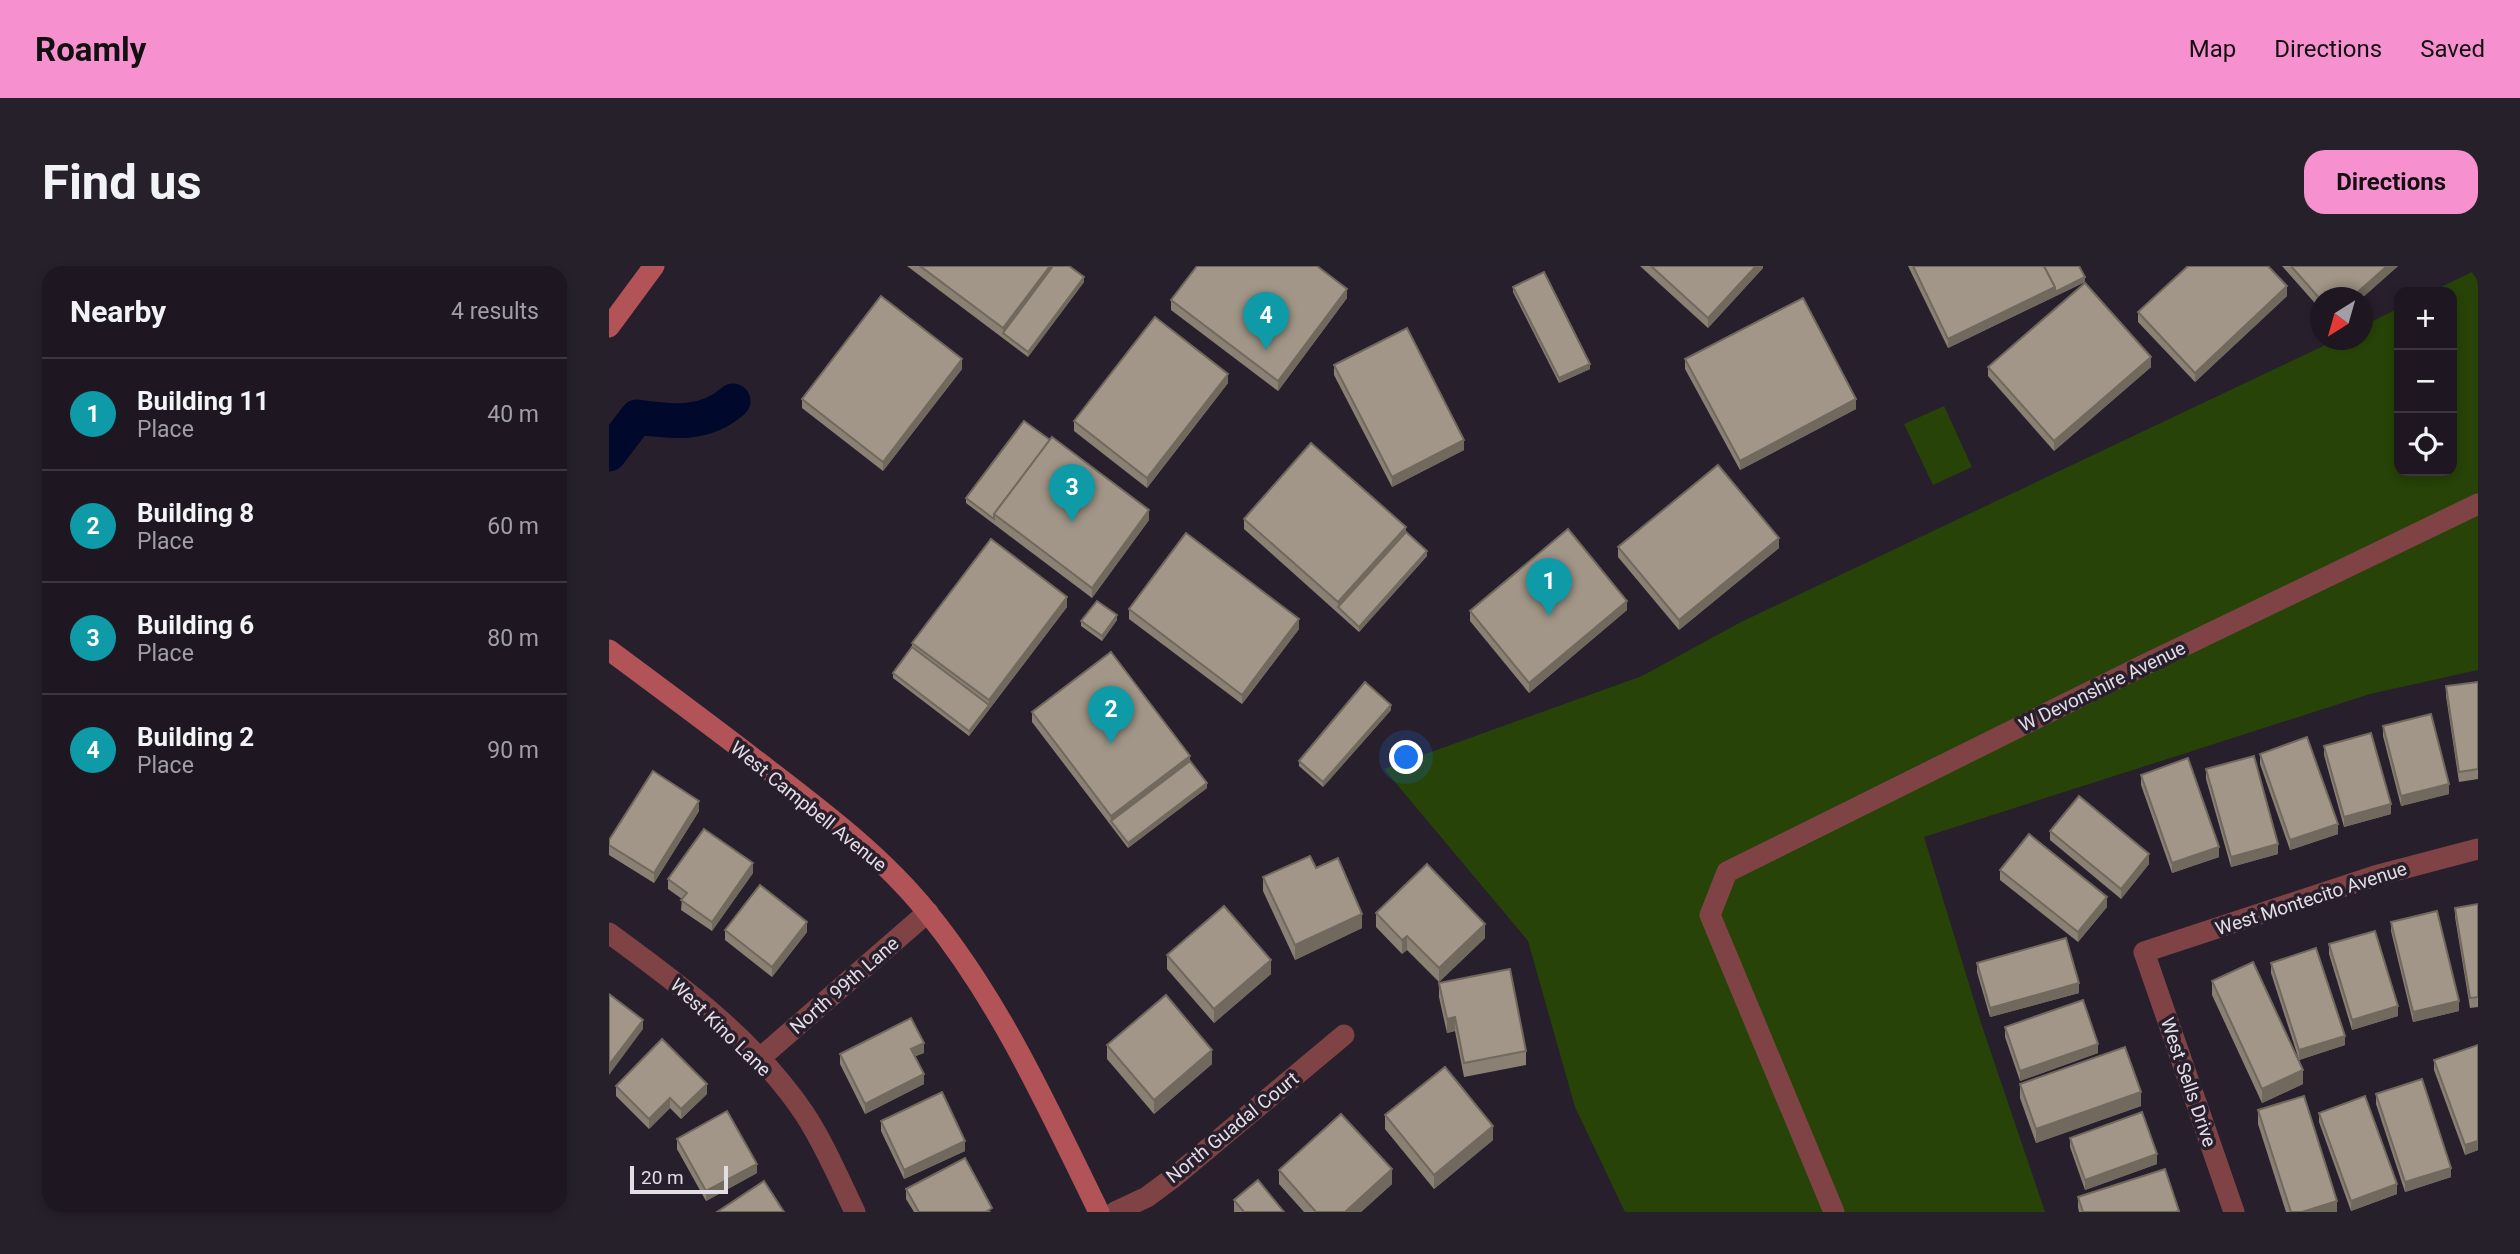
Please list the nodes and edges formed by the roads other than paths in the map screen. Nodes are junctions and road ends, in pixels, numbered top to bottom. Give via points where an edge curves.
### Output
1 (655, 266) edge
2 (609, 327) edge
3 (2478, 504) edge
4 (609, 650) edge
5 (2478, 849) edge
6 (928, 912) junction
7 (609, 933) edge
8 (2144, 952) joint
9 (1344, 1035) dead end
10 (759, 1059) junction
11 (855, 1212) edge
12 (1099, 1212) edge
13 (1115, 1212) edge
14 (1834, 1212) edge
15 (2234, 1212) edge

1 - 2 street
3 - 14 street, W Devonshire Avenue via 1727,872 1710,915
4 - 6 street, West Campbell Avenue via 831,819 882,863
5 - 8 street, West Montecito Avenue via 2375,876
6 - 10 street, North 99th Lane
6 - 12 street, West Campbell Avenue via 1011,1034
7 - 10 street, West Kino Lane via 666,974
8 - 15 street, West Sells Drive
9 - 13 street, North Guadal Court via 1174,1177
10 - 11 street, West Kino Lane via 803,1112

